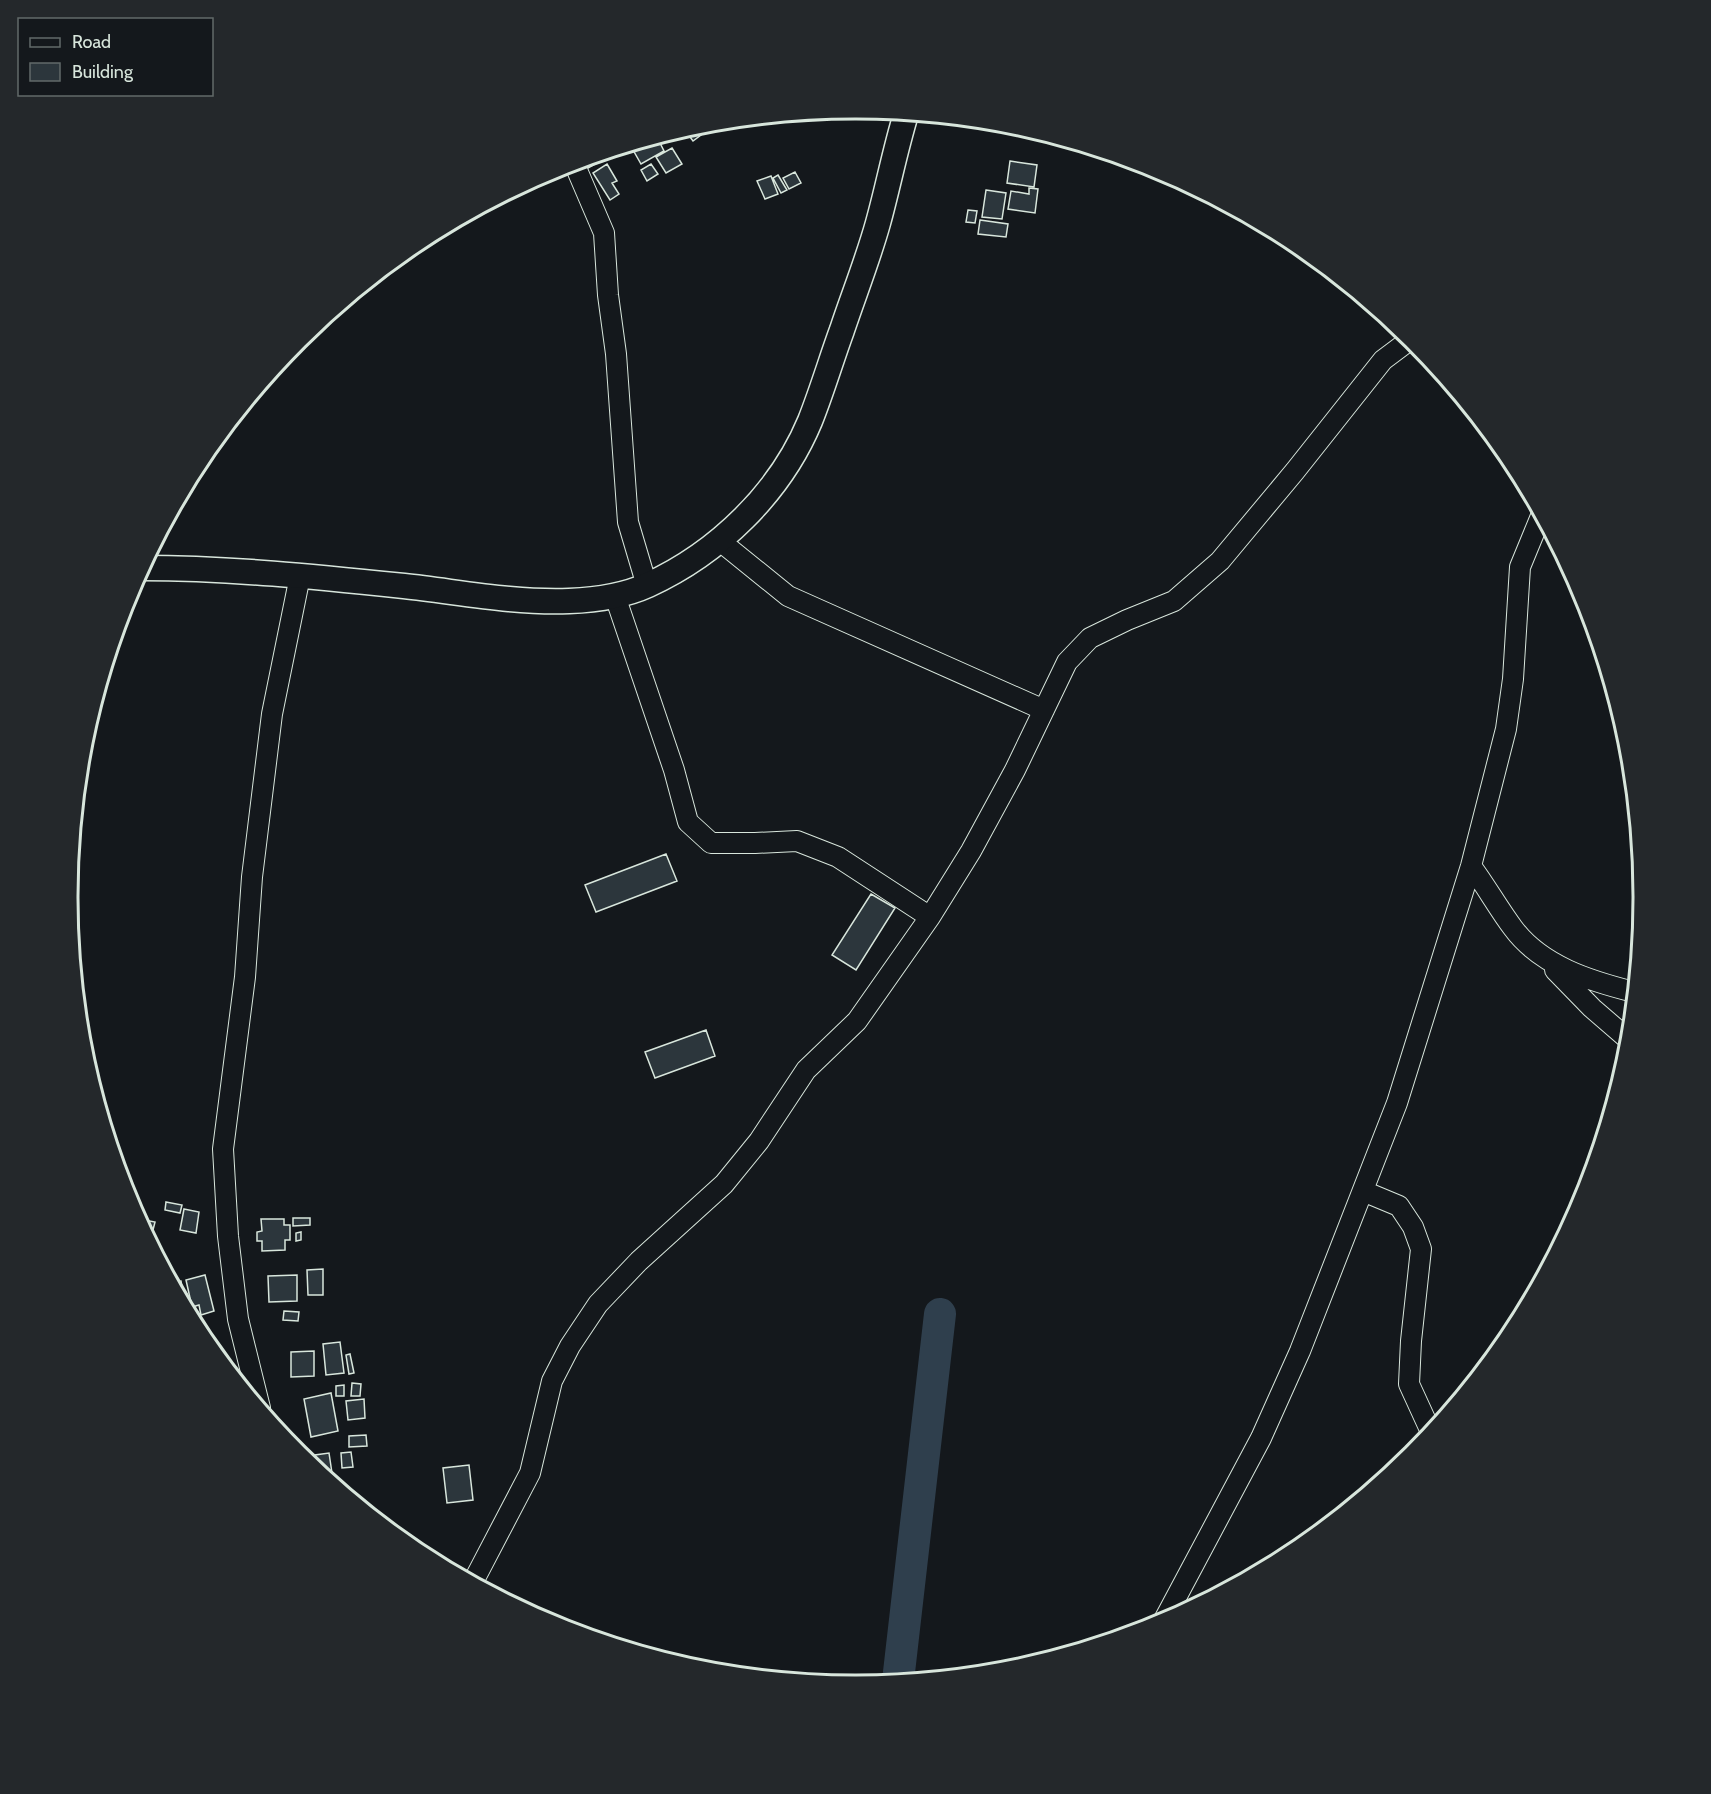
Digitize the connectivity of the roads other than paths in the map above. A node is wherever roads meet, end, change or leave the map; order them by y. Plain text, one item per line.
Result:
1 (904, 121) edge
2 (578, 172) edge
3 (1403, 345) edge
4 (1538, 524) edge
5 (720, 542) junction
6 (151, 568) edge
7 (300, 576) junction
8 (647, 585) junction
9 (615, 596) junction
10 (1044, 710) junction
11 (1471, 866) junction
12 (930, 917) junction
13 (1543, 957) junction
14 (1627, 990) edge
15 (1621, 1033) edge
16 (1363, 1191) junction
17 (256, 1391) edge
18 (1427, 1424) edge
19 (476, 1575) edge
20 (1171, 1607) edge

1 - 5 main road
2 - 8 street
3 - 10 street
4 - 11 street
5 - 8 main road
5 - 10 street
6 - 7 main road
7 - 9 main road
7 - 17 street
8 - 9 main road
9 - 12 street
10 - 12 street
11 - 13 street
11 - 16 street
12 - 19 street
13 - 14 street
13 - 15 street
16 - 18 street
16 - 20 street

